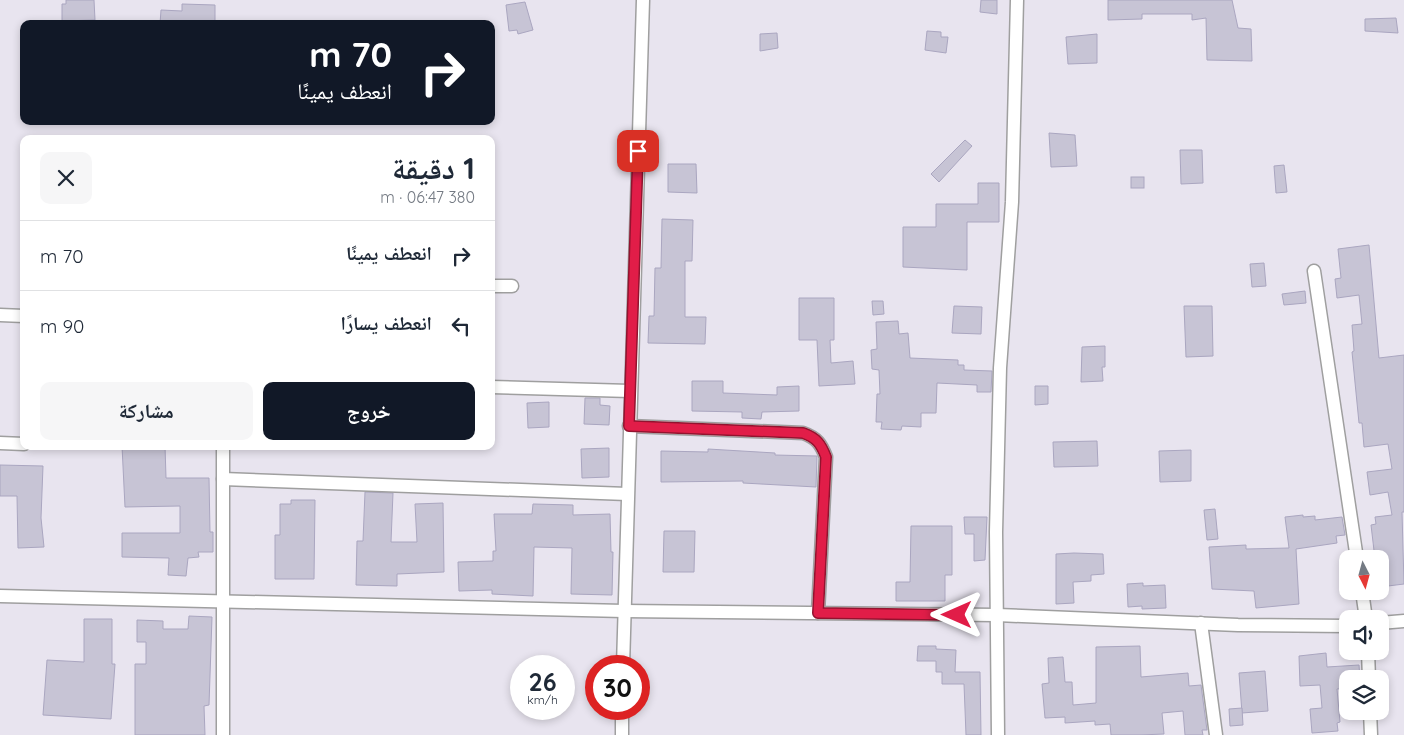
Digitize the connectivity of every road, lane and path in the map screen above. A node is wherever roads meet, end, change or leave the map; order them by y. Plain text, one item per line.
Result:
1 (643, 0) edge
2 (1017, 0) edge
3 (1314, 271) dead end
4 (495, 286) edge
5 (512, 286) dead end
6 (0, 315) edge
7 (20, 316) edge
8 (495, 387) edge
9 (630, 392) junction
10 (629, 426) junction
11 (0, 443) edge
12 (20, 444) edge
13 (223, 450) edge
14 (223, 480) junction
15 (627, 494) junction
16 (1356, 550) edge
17 (0, 596) edge
18 (225, 602) junction
19 (624, 611) junction
20 (818, 613) junction
21 (997, 615) junction
22 (1404, 621) edge
23 (1389, 622) edge
24 (1201, 623) junction
25 (1339, 626) edge
26 (623, 655) edge
27 (622, 720) edge
28 (1370, 720) edge
29 (223, 735) edge
30 (622, 735) edge
31 (998, 735) edge
32 (1216, 735) edge
33 (1371, 735) edge

1 - 9 street
2 - 21 street
3 - 16 street
4 - 5 street
6 - 7 street
8 - 9 street
9 - 10 street
10 - 15 street
10 - 20 street
11 - 12 street
13 - 14 street
14 - 15 street
14 - 18 street
15 - 19 street
17 - 18 street
18 - 19 street
18 - 29 street
19 - 20 street
19 - 26 street
20 - 21 street
21 - 24 street
21 - 31 street
22 - 23 street
24 - 25 street
24 - 32 street
27 - 30 street
28 - 33 street

